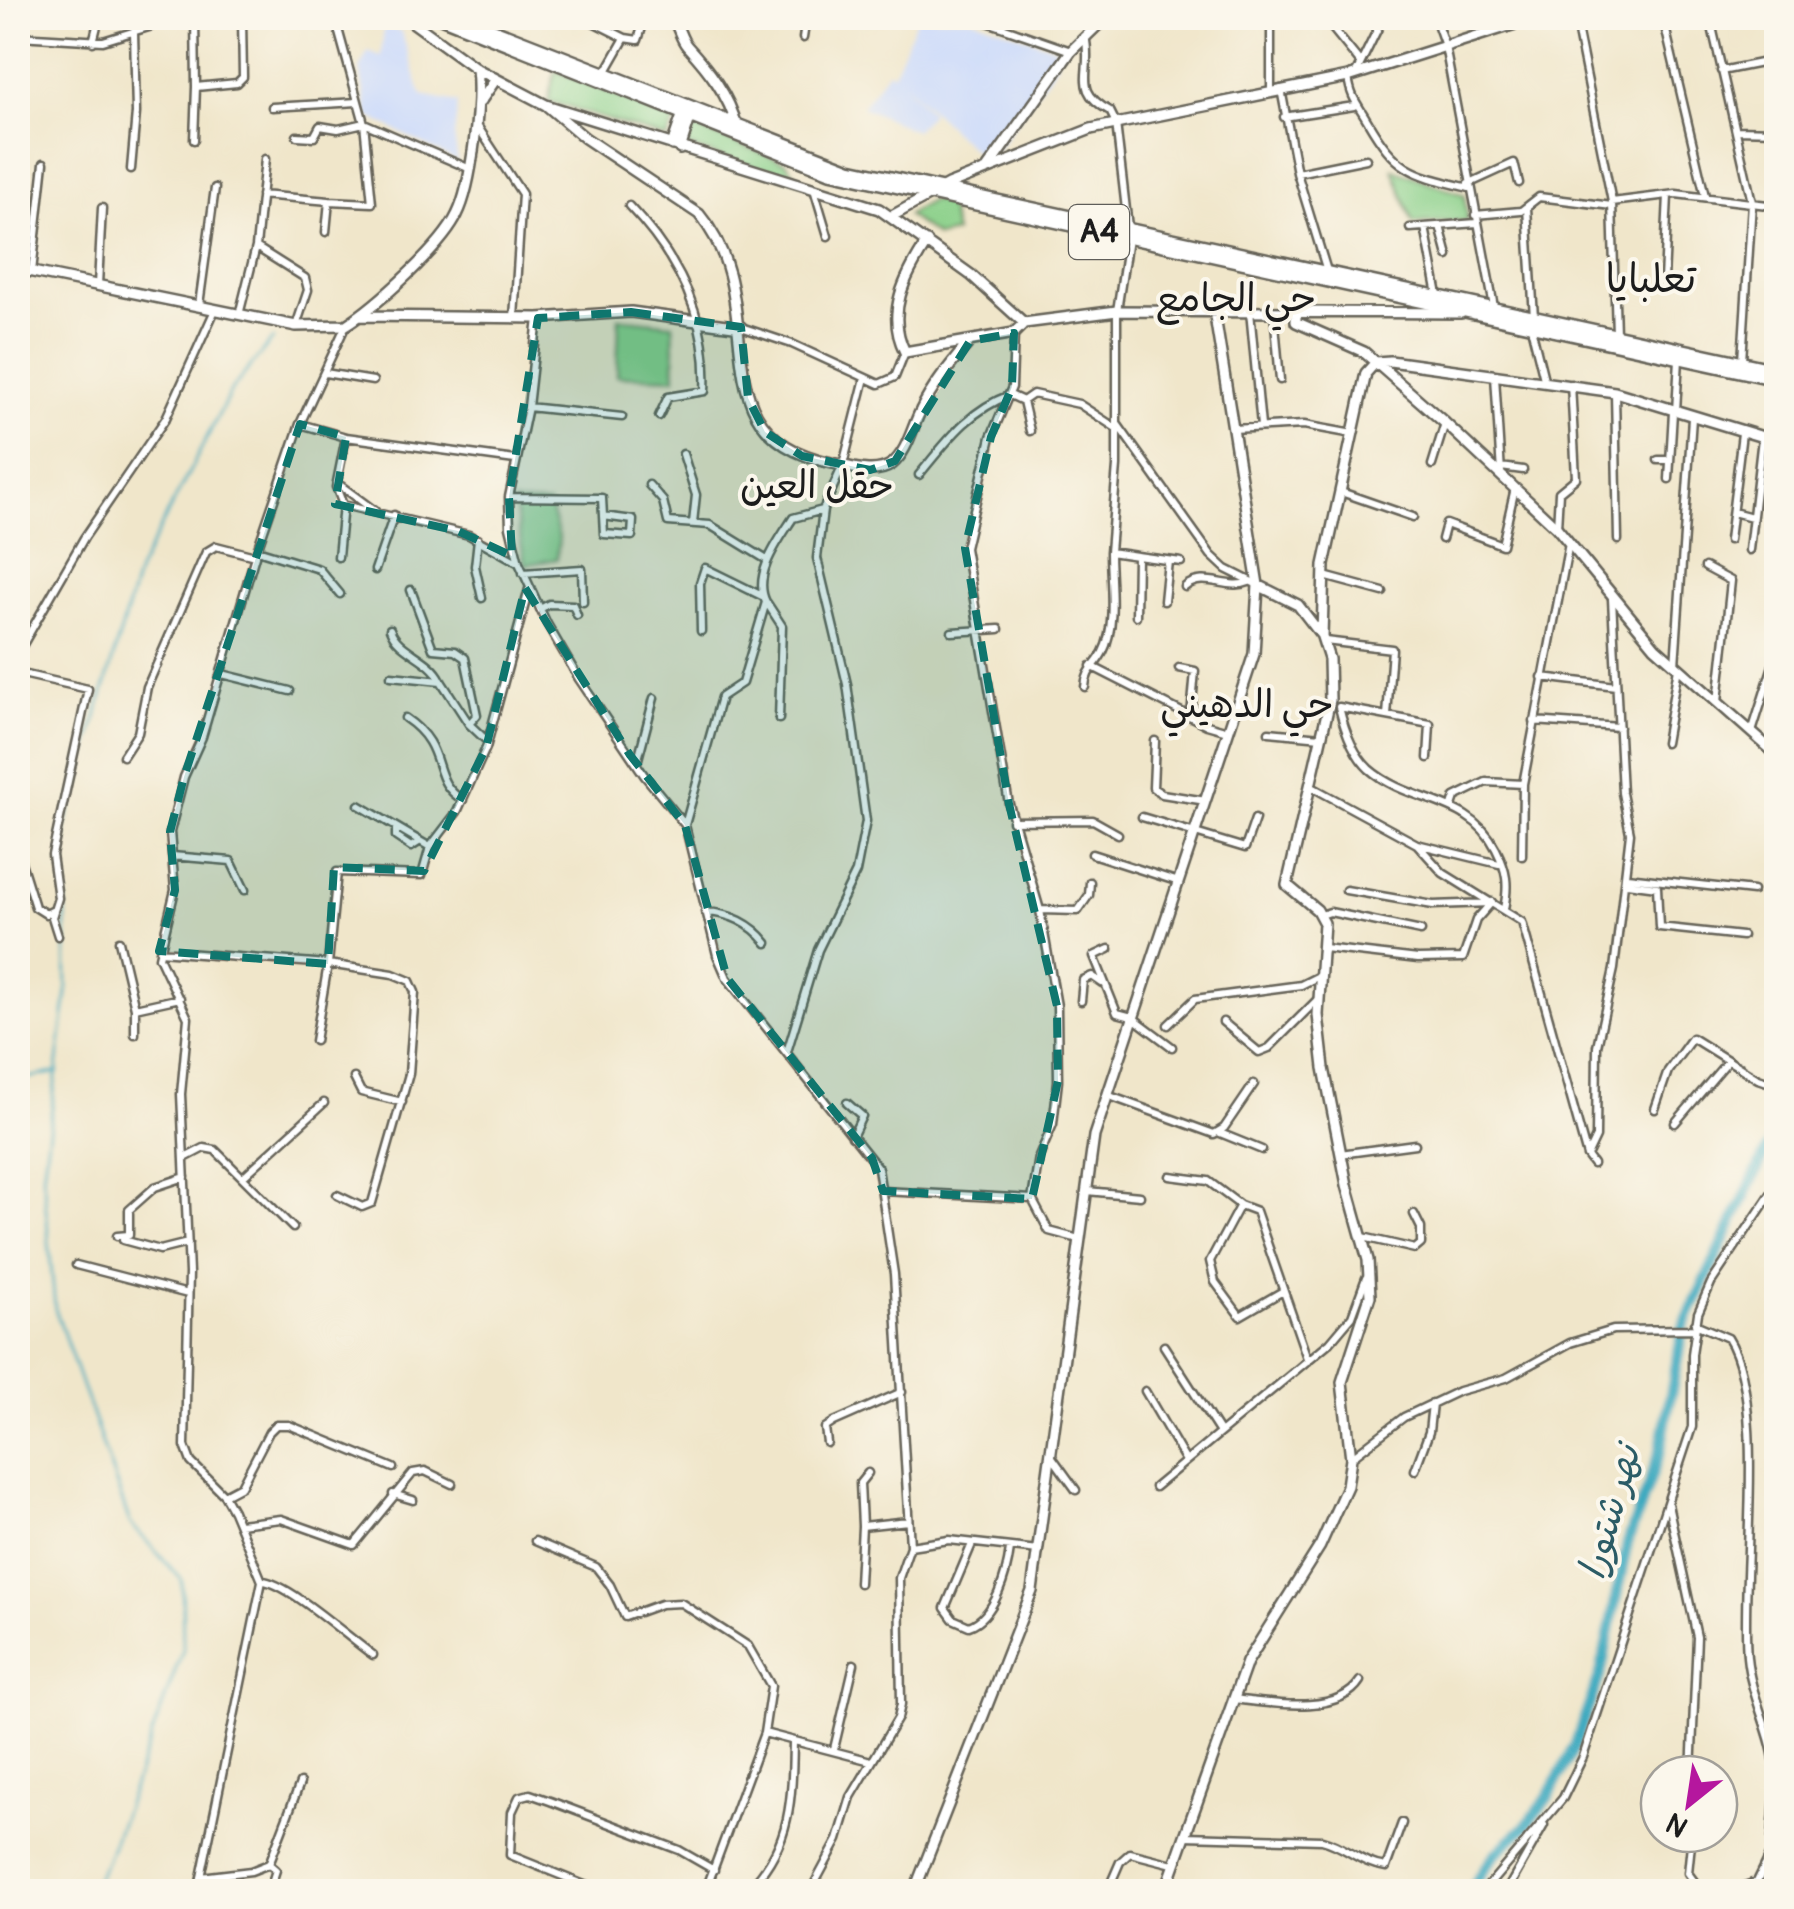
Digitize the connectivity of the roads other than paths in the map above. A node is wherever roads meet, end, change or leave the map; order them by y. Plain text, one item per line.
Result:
1 (99, 18) edge
2 (178, 18) edge
3 (195, 18) edge
4 (242, 18) edge
5 (335, 18) edge
6 (407, 18) edge
7 (443, 18) edge
8 (463, 18) edge
9 (585, 18) edge
10 (645, 18) edge
11 (672, 18) edge
12 (806, 18) edge
13 (976, 18) edge
14 (1086, 18) edge
15 (1105, 18) edge
16 (1271, 18) edge
17 (1324, 18) edge
18 (1382, 18) edge
19 (1434, 18) edge
20 (1534, 18) edge
21 (1575, 18) edge
22 (1663, 18) edge
23 (1711, 20) edge
24 (1776, 20) edge
25 (134, 32) junction
26 (1088, 32) junction
27 (18, 36) edge
28 (625, 38) junction
29 (803, 38) dead end
30 (93, 42) junction
31 (1446, 46) junction
32 (1071, 52) junction
33 (1776, 60) edge
34 (1359, 61) junction
35 (477, 68) junction
36 (1721, 70) junction
37 (606, 73) junction
38 (1351, 77) junction
39 (496, 79) junction
40 (196, 87) junction
41 (1276, 89) junction
42 (358, 102) junction
43 (480, 102) junction
44 (272, 106) dead end
45 (546, 106) junction
46 (1354, 106) junction
47 (688, 111) junction
48 (1284, 117) junction
49 (364, 123) junction
50 (476, 123) junction
51 (1116, 123) junction
52 (737, 127) junction
53 (618, 129) junction
54 (1736, 130) junction
55 (1776, 131) edge
56 (297, 136) dead end
57 (194, 140) dead end
58 (676, 147) junction
59 (606, 151) junction
60 (264, 159) dead end
61 (1366, 159) dead end
62 (44, 163) dead end
63 (468, 168) junction
64 (132, 169) dead end
65 (986, 170) junction
66 (1298, 174) junction
67 (1519, 183) dead end
68 (1469, 186) junction
69 (216, 188) dead end
70 (814, 188) junction
71 (933, 193) junction
72 (261, 195) junction
73 (1668, 195) junction
74 (1704, 196) junction
75 (329, 201) junction
76 (1752, 202) junction
77 (1612, 204) junction
78 (630, 206) dead end
79 (1776, 206) edge
80 (102, 208) dead end
81 (1527, 208) junction
82 (892, 216) junction
83 (1476, 219) junction
84 (1440, 226) junction
85 (1424, 227) junction
86 (1410, 228) dead end
87 (326, 232) dead end
88 (1128, 234) junction
89 (828, 236) dead end
90 (927, 242) junction
91 (256, 247) junction
92 (1448, 256) dead end
93 (18, 270) edge
94 (32, 272) junction
95 (1327, 272) junction
96 (1664, 280) dead end
97 (98, 286) junction
98 (1438, 296) junction
99 (377, 300) junction
100 (1410, 301) junction
101 (199, 306) junction
102 (1494, 308) junction
103 (216, 309) junction
104 (1116, 310) junction
105 (1214, 310) junction
106 (1250, 310) junction
107 (1296, 311) junction
108 (1274, 312) junction
109 (240, 315) junction
110 (360, 316) junction
111 (389, 316) junction
112 (514, 318) junction
113 (538, 318) junction
114 (699, 321) junction
115 (1532, 321) junction
116 (1024, 322) junction
117 (346, 325) junction
118 (296, 326) junction
119 (741, 327) junction
120 (1014, 334) junction
121 (1616, 336) junction
122 (970, 341) junction
123 (905, 352) junction
124 (1680, 358) junction
125 (1376, 362) junction
126 (1742, 362) junction
127 (1776, 370) edge
128 (325, 374) junction
129 (1496, 375) junction
130 (865, 378) junction
131 (1544, 379) junction
132 (1776, 379) edge
133 (1280, 380) dead end
134 (373, 381) dead end
135 (1571, 383) junction
136 (1615, 392) junction
137 (1010, 395) junction
138 (1023, 400) junction
139 (528, 406) junction
140 (1674, 412) junction
141 (659, 416) dead end
142 (622, 417) dead end
143 (1692, 418) junction
144 (1445, 423) junction
145 (300, 424) junction
146 (1262, 426) junction
147 (1117, 427) junction
148 (1232, 429) junction
149 (1030, 431) dead end
150 (1742, 433) junction
151 (1353, 434) junction
152 (346, 437) junction
153 (1762, 438) junction
154 (1776, 441) edge
155 (683, 454) dead end
156 (515, 460) junction
157 (1658, 460) dead end
158 (1670, 460) junction
159 (843, 466) junction
160 (1432, 466) dead end
161 (1501, 470) junction
162 (1523, 470) dead end
163 (919, 475) dead end
164 (1670, 479) dead end
165 (337, 483) junction
166 (649, 484) dead end
167 (1515, 488) junction
168 (1341, 492) junction
169 (510, 497) junction
170 (342, 504) junction
171 (823, 510) junction
172 (376, 512) junction
173 (1733, 512) junction
174 (394, 515) junction
175 (603, 516) junction
176 (1413, 517) dead end
177 (1752, 517) junction
178 (693, 523) junction
179 (1556, 528) junction
180 (478, 539) junction
181 (1442, 540) dead end
182 (1618, 540) dead end
183 (1730, 540) dead end
184 (1569, 544) junction
185 (1749, 550) dead end
186 (1110, 552) junction
187 (256, 553) junction
188 (1137, 556) junction
189 (338, 557) dead end
190 (767, 560) junction
191 (1168, 560) junction
192 (1181, 562) dead end
193 (519, 563) junction
194 (1704, 567) dead end
195 (375, 570) dead end
196 (523, 573) junction
197 (1324, 576) junction
198 (1254, 583) junction
199 (1184, 586) dead end
200 (529, 588) junction
201 (411, 590) dead end
202 (1383, 592) dead end
203 (340, 594) dead end
204 (482, 598) dead end
205 (764, 599) junction
206 (1612, 599) junction
207 (1164, 601) dead end
208 (582, 602) dead end
209 (540, 609) junction
210 (1324, 611) junction
211 (578, 615) dead end
212 (1136, 616) dead end
213 (1310, 619) junction
214 (390, 629) dead end
215 (999, 629) dead end
216 (982, 630) junction
217 (701, 631) dead end
218 (18, 632) edge
219 (952, 632) dead end
220 (26, 636) junction
221 (1323, 639) junction
222 (18, 653) edge
223 (1776, 656) edge
224 (1090, 666) junction
225 (1677, 667) junction
226 (1179, 668) dead end
227 (18, 674) edge
228 (222, 674) junction
229 (391, 676) dead end
230 (1542, 676) junction
231 (441, 682) junction
232 (1616, 686) junction
233 (1085, 688) dead end
234 (290, 692) dead end
235 (654, 698) dead end
236 (1330, 700) junction
237 (1718, 703) junction
238 (1340, 707) junction
239 (1191, 715) junction
240 (1388, 716) junction
241 (404, 718) dead end
242 (780, 719) dead end
243 (1534, 721) junction
244 (469, 724) junction
245 (1619, 726) junction
246 (1228, 730) junction
247 (1269, 732) dead end
248 (1752, 734) junction
249 (1322, 737) junction
250 (1155, 741) dead end
251 (488, 742) junction
252 (1665, 743) dead end
253 (1776, 754) edge
254 (123, 756) dead end
255 (1428, 758) dead end
256 (636, 764) junction
257 (1523, 784) junction
258 (1312, 787) junction
259 (462, 800) junction
260 (1207, 801) junction
261 (360, 805) dead end
262 (1452, 806) junction
263 (1142, 817) dead end
264 (1254, 818) dead end
265 (1012, 821) junction
266 (685, 825) junction
267 (1197, 832) junction
268 (1118, 834) dead end
269 (1417, 844) junction
270 (430, 847) junction
271 (1092, 854) dead end
272 (172, 856) junction
273 (1522, 856) dead end
274 (20, 859) edge
275 (1498, 864) dead end
276 (1627, 880) junction
277 (1090, 882) dead end
278 (1179, 882) junction
279 (244, 890) dead end
280 (1346, 890) dead end
281 (1753, 891) dead end
282 (1492, 902) junction
283 (1504, 908) junction
284 (1040, 910) junction
285 (52, 911) junction
286 (705, 912) junction
287 (1320, 915) junction
288 (1421, 931) dead end
289 (58, 936) dead end
290 (1742, 936) dead end
291 (119, 941) dead end
292 (768, 943) dead end
293 (1324, 948) junction
294 (1108, 949) dead end
295 (159, 951) junction
296 (328, 964) junction
297 (1322, 974) junction
298 (1105, 989) junction
299 (180, 998) junction
300 (1319, 998) junction
301 (1081, 1001) dead end
302 (135, 1008) junction
303 (1132, 1017) junction
304 (1223, 1022) dead end
305 (1168, 1025) dead end
306 (135, 1034) dead end
307 (316, 1041) dead end
308 (1172, 1047) dead end
309 (787, 1052) junction
310 (1727, 1062) junction
311 (1776, 1076) edge
312 (354, 1078) dead end
313 (1254, 1084) dead end
314 (1106, 1094) junction
315 (402, 1102) junction
316 (848, 1103) dead end
317 (324, 1104) dead end
318 (1655, 1109) dead end
319 (1675, 1123) dead end
320 (1219, 1132) junction
321 (852, 1137) junction
322 (1415, 1144) dead end
323 (1262, 1150) dead end
324 (1340, 1154) junction
325 (1587, 1156) junction
326 (184, 1158) junction
327 (1594, 1164) dead end
328 (1170, 1176) dead end
329 (242, 1177) junction
330 (186, 1178) junction
331 (1776, 1186) edge
332 (883, 1191) junction
333 (1086, 1191) junction
334 (336, 1195) dead end
335 (1140, 1196) dead end
336 (1032, 1198) junction
337 (1240, 1205) junction
338 (1414, 1214) dead end
339 (293, 1228) dead end
340 (1363, 1237) junction
341 (1079, 1239) junction
342 (188, 1243) junction
343 (76, 1265) dead end
344 (1368, 1272) junction
345 (1284, 1291) junction
346 (188, 1294) junction
347 (1688, 1327) junction
348 (1164, 1346) dead end
349 (1308, 1361) junction
350 (1145, 1391) dead end
351 (902, 1392) junction
352 (1432, 1402) junction
353 (1220, 1434) junction
354 (827, 1443) dead end
355 (1050, 1452) junction
356 (1351, 1458) junction
357 (1186, 1461) junction
358 (392, 1468) dead end
359 (1416, 1470) dead end
360 (868, 1473) dead end
361 (452, 1484) dead end
362 (1156, 1487) dead end
363 (1076, 1490) dead end
364 (393, 1494) junction
365 (224, 1495) junction
366 (413, 1500) dead end
367 (1667, 1500) junction
368 (908, 1521) junction
369 (239, 1524) junction
370 (862, 1526) junction
371 (535, 1542) dead end
372 (972, 1544) junction
373 (910, 1546) junction
374 (1010, 1550) junction
375 (1039, 1550) junction
376 (262, 1581) junction
377 (860, 1582) dead end
378 (373, 1655) dead end
379 (854, 1664) dead end
380 (1360, 1681) dead end
381 (1232, 1698) junction
382 (764, 1733) junction
383 (793, 1741) junction
384 (1774, 1747) edge
385 (834, 1749) junction
386 (1692, 1754) edge
387 (871, 1761) junction
388 (1776, 1777) edge
389 (300, 1784) dead end
390 (1549, 1815) junction
391 (1402, 1824) dead end
392 (1184, 1836) junction
393 (1690, 1854) edge
394 (1775, 1856) edge
395 (269, 1864) junction
396 (1173, 1864) junction
397 (714, 1870) junction
398 (200, 1877) junction
399 (753, 1884) dead end
400 (1752, 1887) edge
401 (198, 1892) edge
402 (269, 1892) edge
403 (602, 1892) edge
404 (706, 1892) edge
405 (810, 1892) edge
406 (914, 1892) edge
407 (1107, 1892) edge
408 (1165, 1892) edge
409 (1483, 1892) edge
410 (1506, 1892) edge
411 (1702, 1892) edge
412 (1730, 1892) edge

1 - 30 street
2 - 25 street
3 - 40 street
4 - 40 street
5 - 42 street
6 - 35 street
7 - 47 highway, A4
8 - 37 highway, A4
9 - 28 street
10 - 28 street
11 - 52 street
12 - 29 street
13 - 32 street
14 - 26 street
15 - 26 street
16 - 41 street
17 - 34 street
18 - 34 street
19 - 31 street
20 - 31 street
21 - 77 street
22 - 74 street
23 - 24 street
23 - 36 street
25 - 30 street
25 - 64 street
26 - 32 street
26 - 51 street
27 - 30 street
28 - 37 street
31 - 38 street
31 - 68 street
32 - 65 street
33 - 36 street
34 - 38 street
35 - 39 street
35 - 43 street
36 - 54 street
37 - 47 highway, A4
38 - 41 street
38 - 46 street
39 - 43 street
39 - 45 street
40 - 57 street
41 - 48 street
41 - 51 street
42 - 44 street
42 - 49 street
43 - 50 street
45 - 53 street
45 - 59 street
46 - 48 street
46 - 68 street
47 - 52 highway, A4
47 - 58 street
47 - 71 highway, A4
48 - 66 street
49 - 56 street
49 - 63 street
49 - 75 street
50 - 63 street
50 - 112 street
51 - 65 street
51 - 88 street
52 - 71 highway, A4
53 - 58 street
53 - 59 street
54 - 55 street
54 - 76 street
58 - 70 street
59 - 119 street
60 - 72 street
61 - 66 street
62 - 94 street
63 - 99 street
65 - 71 street
66 - 95 street
67 - 68 street
68 - 83 street
69 - 101 street
70 - 82 street
70 - 89 street
71 - 82 street
71 - 88 highway, A4
72 - 75 street
72 - 91 street
73 - 74 street
73 - 77 street
73 - 96 street
74 - 76 street
75 - 87 street
76 - 79 street
76 - 126 street
77 - 81 street
77 - 121 street
78 - 114 street
80 - 97 street
81 - 83 street
81 - 115 street
82 - 90 street
83 - 84 street
83 - 102 street
84 - 85 street
84 - 92 street
85 - 86 street
85 - 98 street
88 - 95 highway, A4
88 - 100 highway, A4
88 - 104 street
90 - 116 street
90 - 123 street
91 - 109 street
91 - 118 street
93 - 94 street
94 - 97 street
95 - 100 highway, A4
97 - 101 street
98 - 100 highway, A4
98 - 102 highway, A4
99 - 110 street
99 - 111 street
100 - 107 street
100 - 115 highway, A4
101 - 103 street
102 - 115 highway, A4
103 - 109 street
103 - 220 street
104 - 105 street
104 - 116 street
104 - 147 street
105 - 106 street
105 - 148 street
106 - 108 street
106 - 146 street
107 - 108 street
107 - 125 street
108 - 133 street
109 - 118 street
110 - 111 street
110 - 117 street
111 - 112 street
112 - 113 street
113 - 114 street
113 - 139 street
114 - 119 street
114 - 141 street
115 - 121 highway, A4
115 - 124 highway, A4
115 - 131 street
116 - 120 street
117 - 118 street
117 - 128 street
119 - 130 street
119 - 159 street
120 - 122 street
120 - 137 street
121 - 126 highway, A4
122 - 123 street
122 - 159 street
123 - 130 street
124 - 132 highway, A4
124 - 140 street
125 - 129 street
125 - 144 street
125 - 151 street
126 - 127 highway, A4
128 - 134 street
128 - 145 street
129 - 131 street
129 - 161 street
130 - 159 street
131 - 135 street
135 - 136 street
135 - 179 street
136 - 140 street
136 - 182 street
137 - 138 street
137 - 163 street
137 - 216 street
138 - 147 street
138 - 149 street
139 - 142 street
139 - 156 street
140 - 143 street
140 - 158 street
143 - 150 street
143 - 225 street
144 - 160 street
144 - 161 street
145 - 152 street
145 - 187 street
146 - 148 street
146 - 151 street
147 - 186 street
147 - 198 street
148 - 198 street
150 - 153 street
150 - 173 street
151 - 168 street
152 - 156 street
152 - 165 street
153 - 154 street
153 - 177 street
155 - 178 street
156 - 169 street
157 - 158 street
158 - 164 street
159 - 171 street
161 - 162 street
161 - 167 street
165 - 170 street
165 - 172 street
166 - 178 street
167 - 179 street
167 - 181 street
168 - 176 street
168 - 197 street
169 - 175 street
169 - 193 street
170 - 172 street
170 - 189 street
171 - 190 street
171 - 309 street
172 - 174 street
173 - 177 street
173 - 183 street
174 - 180 street
174 - 195 street
175 - 175 street
177 - 185 street
178 - 190 street
179 - 184 street
180 - 193 street
180 - 204 street
184 - 206 street
184 - 230 street
186 - 188 street
186 - 224 street
187 - 203 street
187 - 228 street
187 - 254 street
188 - 191 street
188 - 212 street
190 - 205 street
191 - 192 street
191 - 207 street
193 - 196 street
194 - 237 street
196 - 200 street
196 - 208 street
197 - 202 street
197 - 210 street
198 - 199 street
198 - 213 street
198 - 246 street
200 - 209 street
200 - 251 street
201 - 244 street
205 - 217 street
205 - 242 street
205 - 266 street
206 - 225 street
206 - 232 street
209 - 211 street
209 - 256 street
210 - 213 street
210 - 221 street
213 - 221 street
214 - 231 street
215 - 216 street
216 - 219 street
216 - 265 street
218 - 220 street
220 - 222 street
221 - 236 street
221 - 240 street
223 - 248 street
224 - 233 street
224 - 239 street
225 - 237 street
225 - 252 street
226 - 239 street
227 - 285 street
228 - 234 street
228 - 272 street
229 - 231 street
230 - 232 street
230 - 243 street
231 - 244 street
232 - 245 street
235 - 256 street
236 - 238 street
236 - 249 street
237 - 248 street
238 - 240 street
238 - 262 street
239 - 246 street
240 - 255 street
241 - 259 street
243 - 245 street
243 - 257 street
244 - 251 street
245 - 276 street
246 - 260 street
247 - 249 street
248 - 253 street
249 - 258 street
250 - 260 street
251 - 259 street
256 - 266 street
257 - 262 street
257 - 273 street
258 - 269 street
258 - 287 street
259 - 270 street
260 - 267 street
261 - 270 street
262 - 283 street
263 - 267 street
264 - 267 street
265 - 268 street
265 - 284 street
266 - 286 street
267 - 278 street
269 - 275 street
269 - 282 street
270 - 296 street
271 - 278 street
272 - 279 street
272 - 295 street
274 - 285 street
276 - 281 street
276 - 290 street
276 - 325 street
277 - 284 street
278 - 303 street
280 - 282 street
282 - 283 street
282 - 293 street
283 - 325 street
284 - 336 street
285 - 289 street
286 - 292 street
286 - 309 street
287 - 288 street
287 - 293 street
291 - 302 street
293 - 297 street
294 - 298 street
295 - 296 street
295 - 299 street
296 - 307 street
296 - 315 street
297 - 300 street
297 - 305 street
298 - 301 street
298 - 303 street
299 - 302 street
299 - 326 street
300 - 304 street
300 - 324 street
302 - 306 street
303 - 308 street
303 - 314 street
309 - 321 street
310 - 311 street
310 - 318 street
310 - 319 street
312 - 315 street
313 - 320 street
314 - 320 street
314 - 333 street
315 - 334 street
316 - 321 street
317 - 329 street
320 - 323 street
321 - 332 street
322 - 324 street
324 - 340 street
325 - 327 street
326 - 329 street
326 - 330 street
328 - 337 street
329 - 339 street
330 - 342 street
330 - 342 street
331 - 347 street
332 - 336 street
332 - 351 street
333 - 335 street
333 - 341 street
336 - 341 street
337 - 345 street
337 - 345 street
338 - 340 street
340 - 344 street
341 - 355 street
342 - 346 street
343 - 346 street
344 - 349 street
344 - 356 street
345 - 349 street
346 - 365 street
347 - 352 street
347 - 367 street
347 - 384 street
348 - 353 street
349 - 353 street
350 - 357 street
351 - 354 street
351 - 368 street
352 - 356 street
352 - 359 street
353 - 357 street
355 - 363 street
355 - 375 street
356 - 381 street
357 - 362 street
358 - 365 street
360 - 370 street
361 - 364 street
364 - 366 street
364 - 369 street
365 - 369 street
367 - 386 street
367 - 390 street
368 - 370 street
368 - 373 street
369 - 376 street
370 - 377 street
371 - 382 street
372 - 373 street
372 - 374 street
372 - 374 street
373 - 387 street
374 - 375 street
375 - 406 street
376 - 378 street
376 - 398 street
379 - 385 street
380 - 381 street
381 - 392 street
382 - 383 street
382 - 397 street
383 - 385 street
383 - 399 street
384 - 388 street
385 - 387 street
387 - 405 street
388 - 394 street
389 - 395 street
390 - 409 street
390 - 410 street
391 - 392 street
392 - 396 street
393 - 411 street
394 - 400 street
395 - 398 street
395 - 402 street
396 - 407 street
396 - 408 street
397 - 403 street
397 - 404 street
398 - 401 street
400 - 412 street

